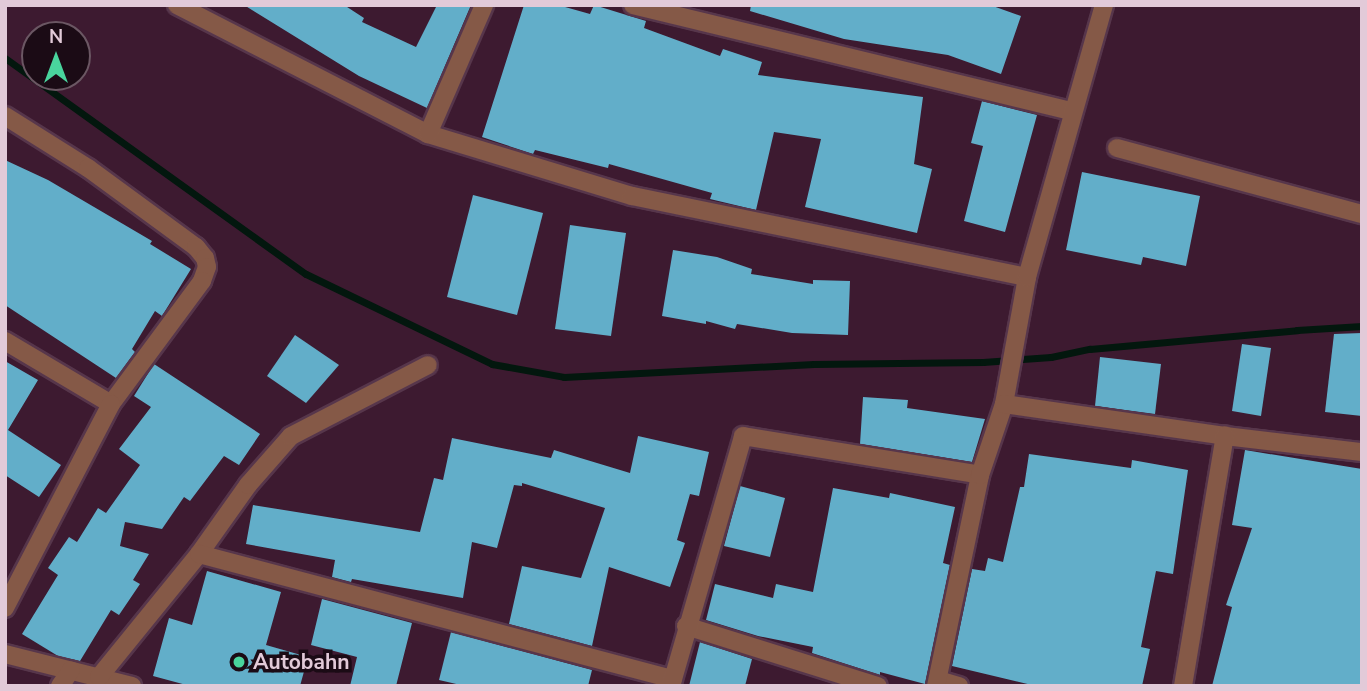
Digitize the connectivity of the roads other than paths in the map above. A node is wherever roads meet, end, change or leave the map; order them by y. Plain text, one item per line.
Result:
1 (177, 5) edge
2 (484, 5) edge
3 (633, 5) edge
4 (1104, 5) edge
5 (1072, 111) junction
6 (5, 116) edge
7 (428, 134) junction
8 (1117, 148) dead end
9 (1362, 215) edge
10 (1027, 277) junction
11 (5, 341) edge
12 (428, 365) dead end
13 (111, 404) junction
14 (1004, 404) junction
15 (1224, 436) junction
16 (1362, 452) edge
17 (980, 475) junction
18 (199, 554) junction
19 (5, 608) edge
20 (686, 626) junction
21 (5, 653) edge
22 (71, 670) junction
23 (99, 677) junction
24 (672, 682) edge
25 (937, 683) edge
26 (60, 686) edge
27 (132, 686) edge
28 (878, 686) edge
29 (959, 686) edge
30 (1183, 686) edge

1 - 7 street
2 - 7 street
3 - 5 street
4 - 5 street
5 - 10 street
6 - 13 street
7 - 10 street
8 - 9 street
10 - 14 street
11 - 13 street
12 - 18 street
13 - 19 street
14 - 15 street
14 - 17 street
15 - 16 street
15 - 30 street
17 - 20 street
17 - 25 street
18 - 23 street
18 - 24 street
20 - 24 street
20 - 28 street
21 - 22 street
22 - 23 street
22 - 26 street
23 - 27 street
25 - 29 street

